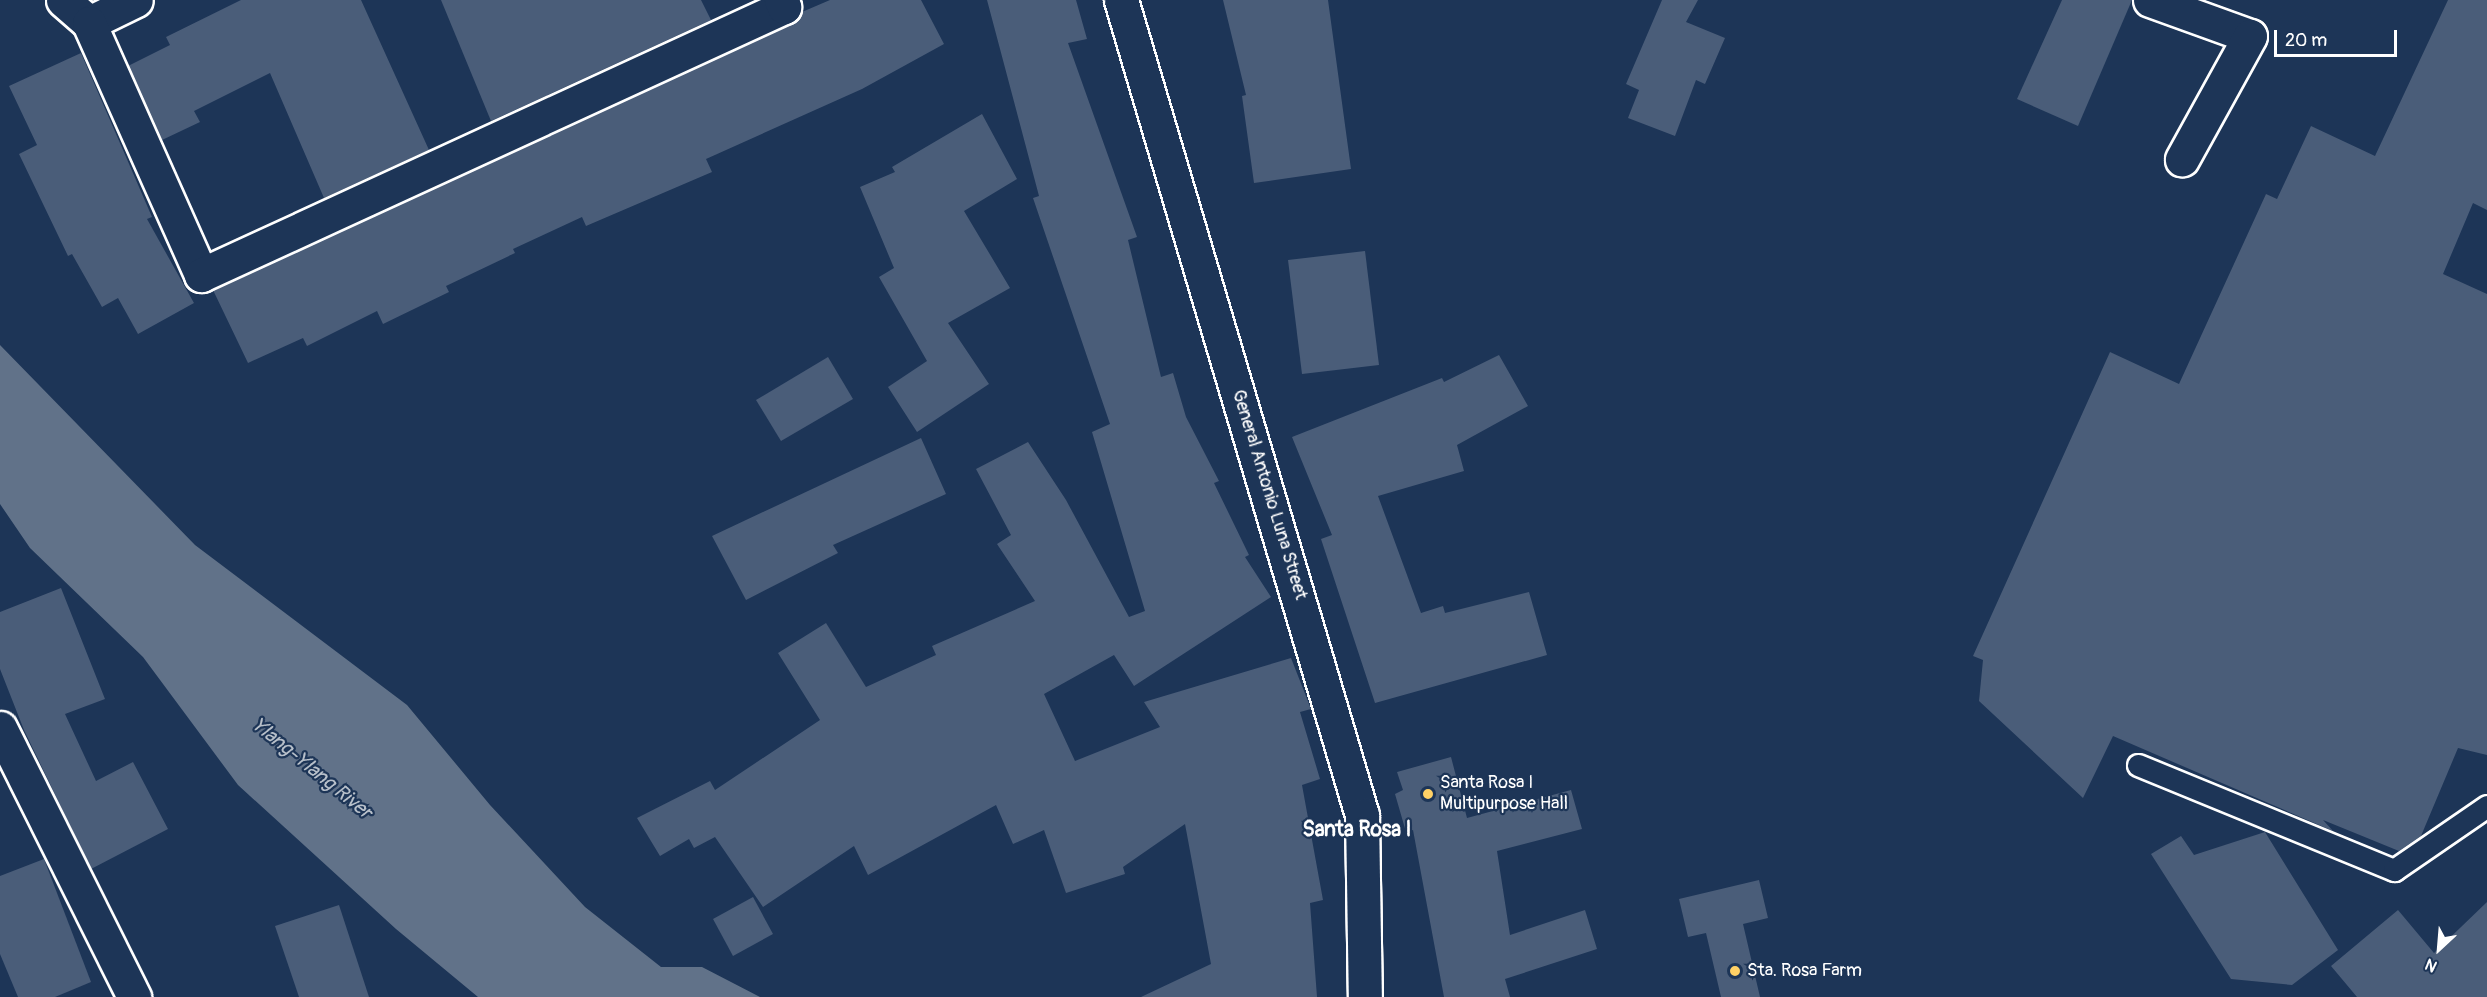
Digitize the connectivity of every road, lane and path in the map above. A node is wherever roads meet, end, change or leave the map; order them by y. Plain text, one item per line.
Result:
1 (63, 0) edge
2 (136, 0) edge
3 (781, 0) edge
4 (1121, 0) edge
5 (2150, 0) edge
6 (89, 23) junction
7 (2181, 159) dead end
8 (0, 728) edge
9 (2138, 765) dead end
10 (2487, 806) edge
11 (134, 997) edge
12 (1365, 997) edge

1 - 6 street
2 - 6 street
3 - 6 street
4 - 12 street, General Antonio Luna Street
5 - 7 street
8 - 11 street
9 - 10 lane

